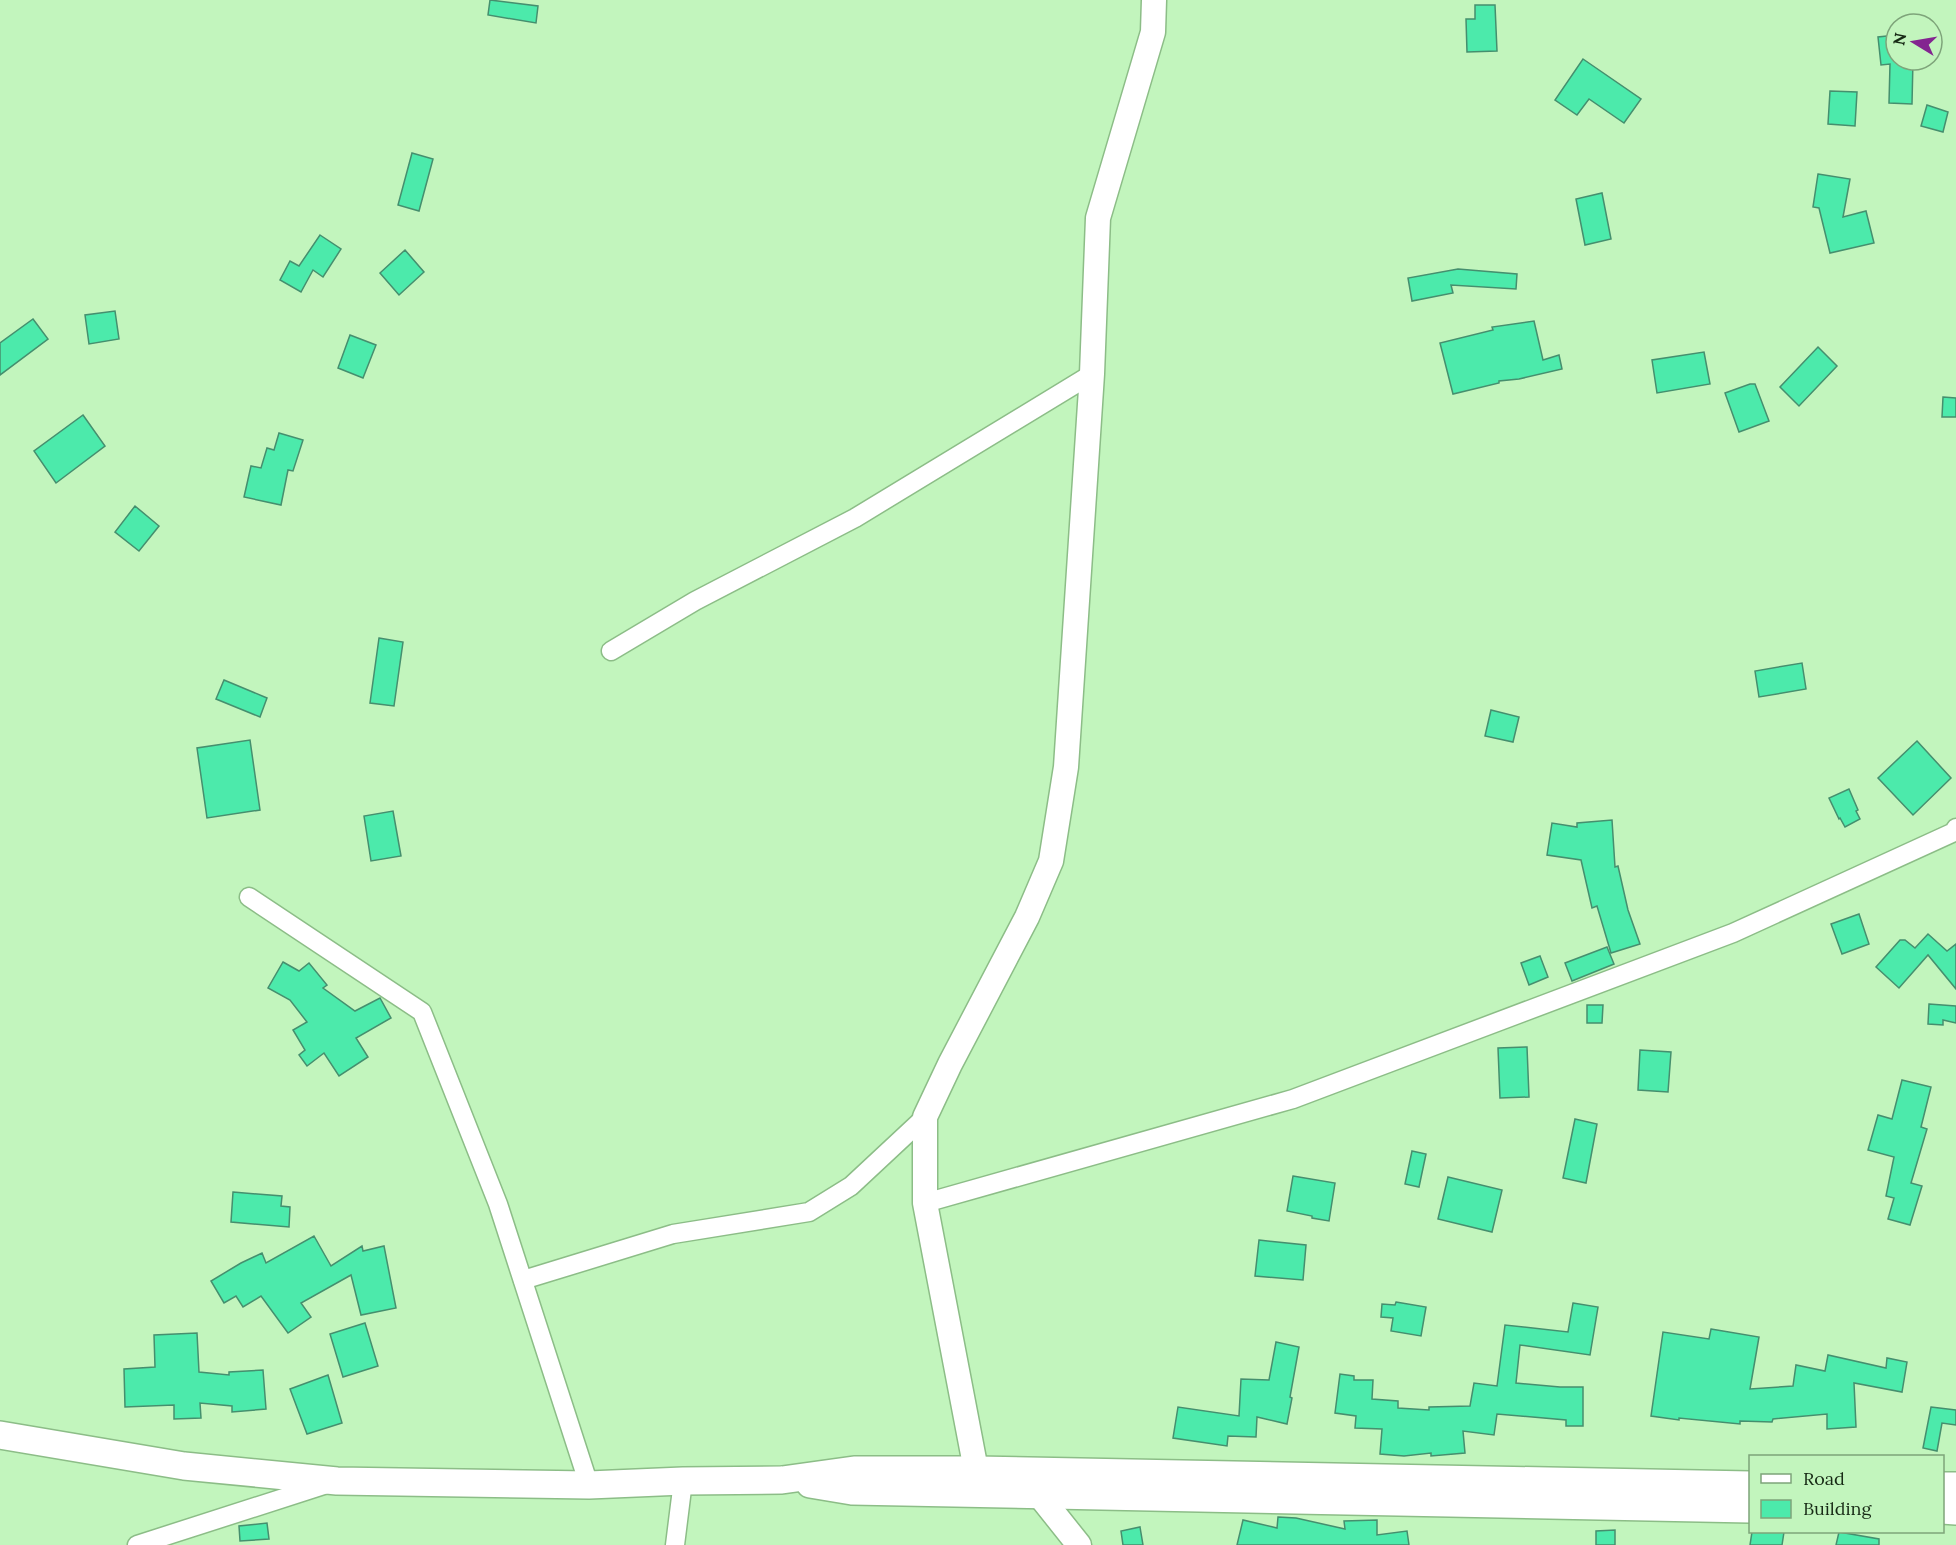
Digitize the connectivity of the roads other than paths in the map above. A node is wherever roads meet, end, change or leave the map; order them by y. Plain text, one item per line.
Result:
1 (1154, 0) edge
2 (1092, 374) junction
3 (611, 651) dead end
4 (1956, 828) edge
5 (249, 897) dead end
6 (925, 1117) junction
7 (926, 1203) junction
8 (523, 1280) junction
9 (0, 1435) edge
10 (976, 1470) junction
11 (782, 1480) junction
12 (338, 1481) junction
13 (683, 1481) junction
14 (589, 1485) junction
15 (1749, 1485) edge
16 (1040, 1496) junction
17 (1749, 1509) edge
18 (137, 1545) edge
19 (675, 1545) edge
20 (1079, 1545) edge

1 - 2 street
2 - 3 street
2 - 6 street
4 - 7 street
5 - 8 street
6 - 7 street
6 - 8 street
7 - 10 street
8 - 14 street
9 - 12 main road
10 - 11 main road
10 - 15 main road
11 - 13 main road
11 - 16 main road
12 - 14 main road
12 - 18 street
13 - 14 main road
13 - 19 street
16 - 17 main road
16 - 20 street

